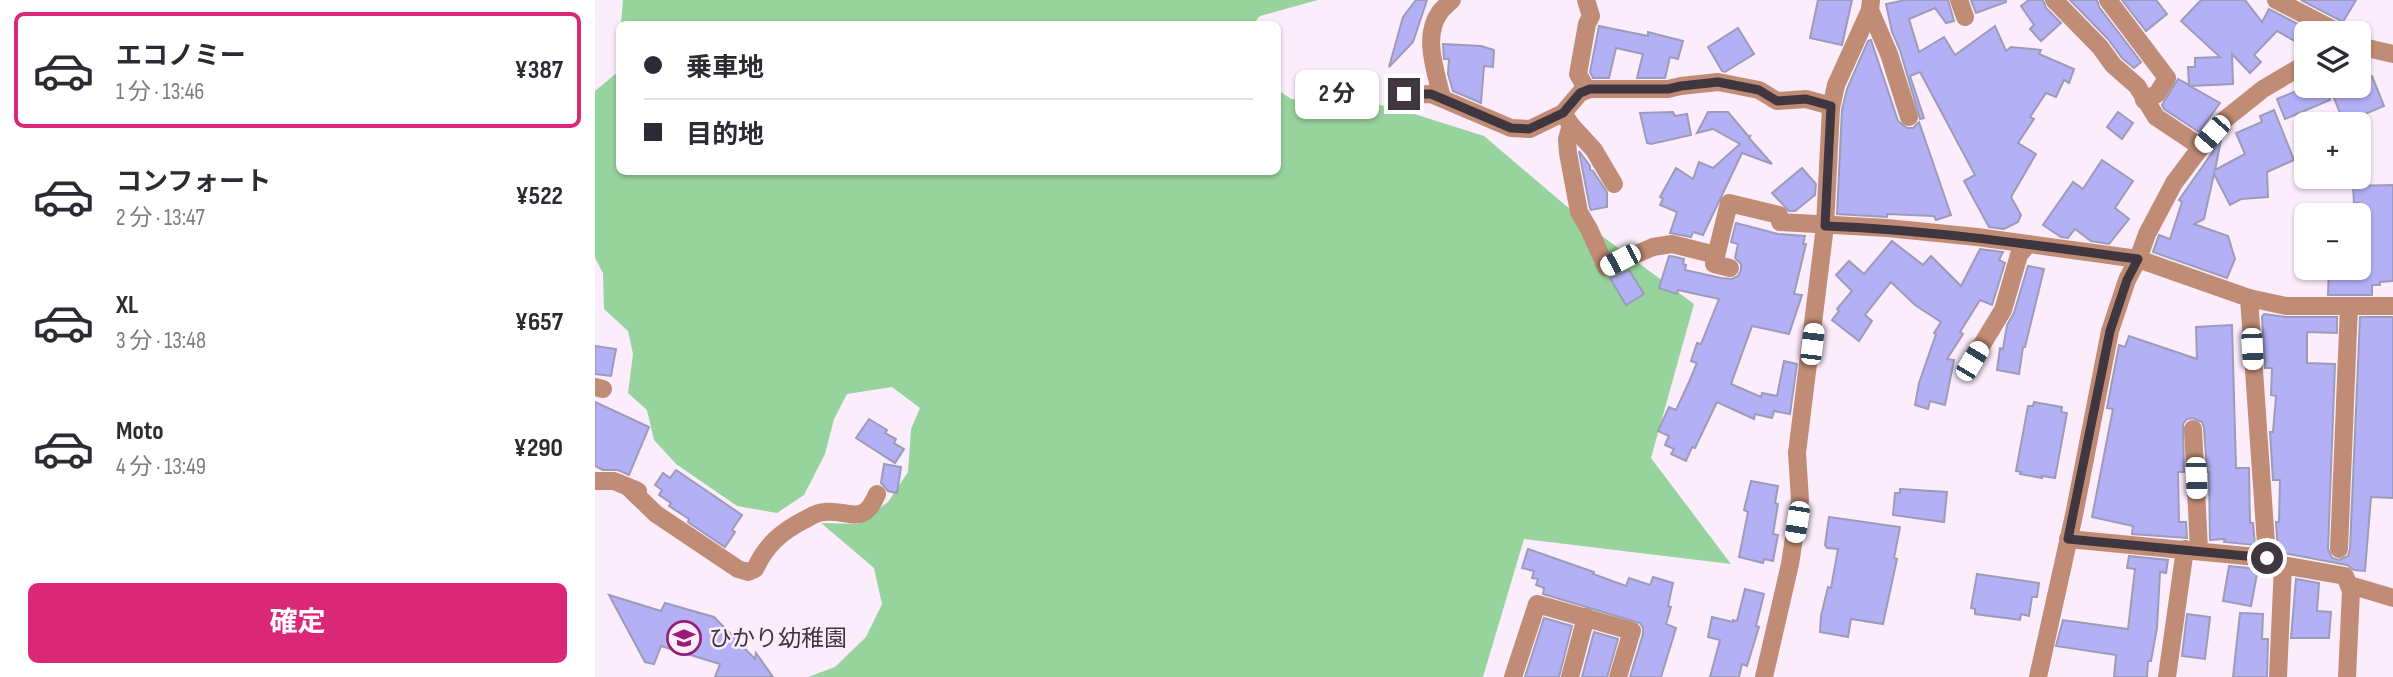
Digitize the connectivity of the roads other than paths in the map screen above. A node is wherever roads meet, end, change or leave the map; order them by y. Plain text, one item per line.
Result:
1 (1452, 0) edge
2 (1585, 0) edge
3 (2054, 0) edge
4 (2108, 0) edge
5 (2276, 0) edge
6 (1870, 5) edge
7 (2317, 21) edge
8 (2371, 49) edge
9 (2393, 54) edge
10 (2294, 71) edge
11 (1587, 90) junction
12 (1404, 94) dead end
13 (1442, 98) junction
14 (2144, 100) junction
15 (1831, 106) junction
16 (1909, 117) dead end
17 (1567, 119) junction
18 (2201, 147) junction
19 (1614, 184) dead end
20 (1825, 226) junction
21 (2028, 244) junction
22 (1716, 255) junction
23 (2138, 259) junction
24 (1730, 268) dead end
25 (2249, 298) junction
26 (2349, 306) junction
27 (2393, 306) edge
28 (1972, 361) dead end
29 (2193, 429) dead end
30 (595, 481) edge
31 (628, 487) junction
32 (645, 494) dead end
33 (877, 494) dead end
34 (2068, 539) junction
35 (2192, 549) junction
36 (2339, 549) dead end
37 (2275, 561) junction
38 (2350, 584) junction
39 (2393, 598) edge
40 (1586, 617) junction
41 (1513, 677) edge
42 (1570, 677) edge
43 (1618, 677) edge
44 (1764, 677) edge
45 (2038, 677) edge
46 (2167, 677) edge
47 (2278, 677) edge
48 (2347, 677) edge

1 - 13 street
2 - 11 street
3 - 14 street
4 - 14 street
5 - 7 street
6 - 15 street
6 - 16 street
8 - 9 street
10 - 18 street
11 - 15 street
11 - 17 street
12 - 13 street
13 - 17 street
14 - 18 street
15 - 20 street
17 - 19 street
17 - 22 street
18 - 23 street
20 - 21 street
20 - 22 street
20 - 44 street
21 - 23 street
21 - 28 street
22 - 24 street
23 - 25 street
23 - 34 street
25 - 26 street
25 - 37 street
26 - 27 street
26 - 36 street
29 - 35 street
30 - 31 street
31 - 32 street
31 - 33 street
34 - 35 street
34 - 45 street
35 - 37 street
35 - 46 street
37 - 38 street
37 - 47 street
38 - 39 street
38 - 48 street
40 - 41 street
40 - 42 street
40 - 43 street

